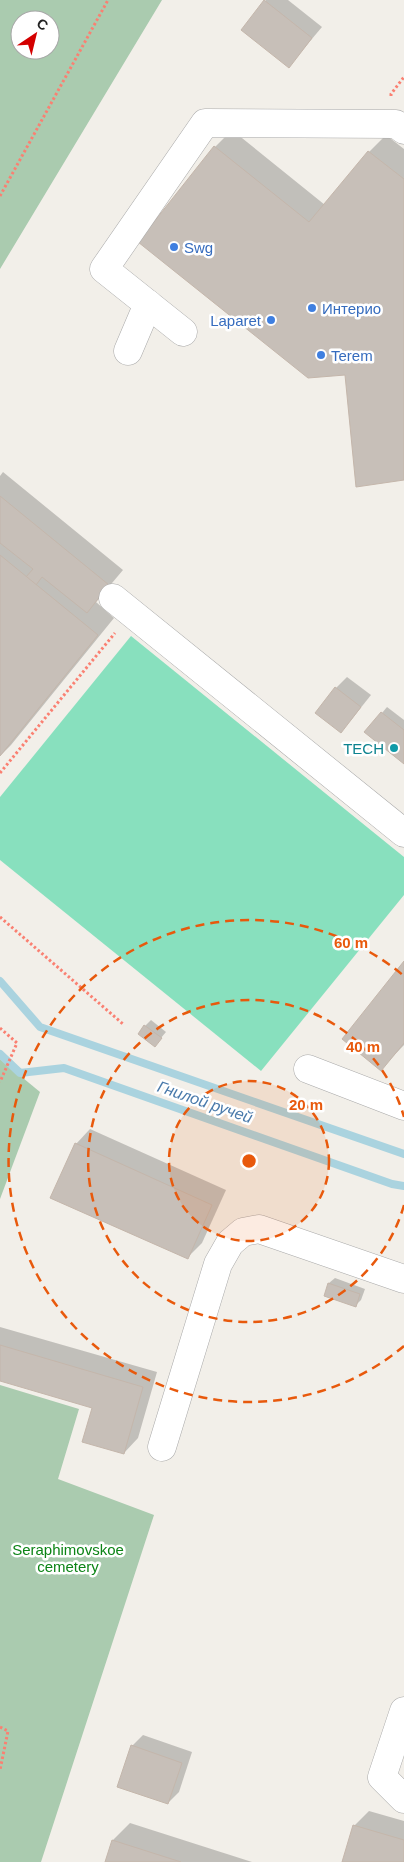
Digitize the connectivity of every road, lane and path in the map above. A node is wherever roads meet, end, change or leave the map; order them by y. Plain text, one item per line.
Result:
1 (108, 0) edge
2 (404, 130) edge
3 (0, 196) edge
4 (148, 304) junction
5 (182, 332) dead end
6 (128, 351) dead end
7 (122, 606) joint
8 (0, 773) edge
9 (404, 833) edge
10 (0, 917) edge
11 (123, 1024) dead end
12 (0, 1028) edge
13 (308, 1069) dead end
14 (0, 1082) edge
15 (404, 1106) edge
16 (404, 1279) edge
17 (162, 1447) dead end
18 (404, 1711) edge
19 (0, 1726) edge
20 (0, 1770) edge
21 (404, 1799) edge

1 - 3 path
2 - 4 lane
4 - 5 lane
4 - 6 lane
7 - 8 path
7 - 9 lane
10 - 11 path
12 - 14 path
13 - 15 lane
16 - 17 lane
18 - 21 lane
19 - 20 path

